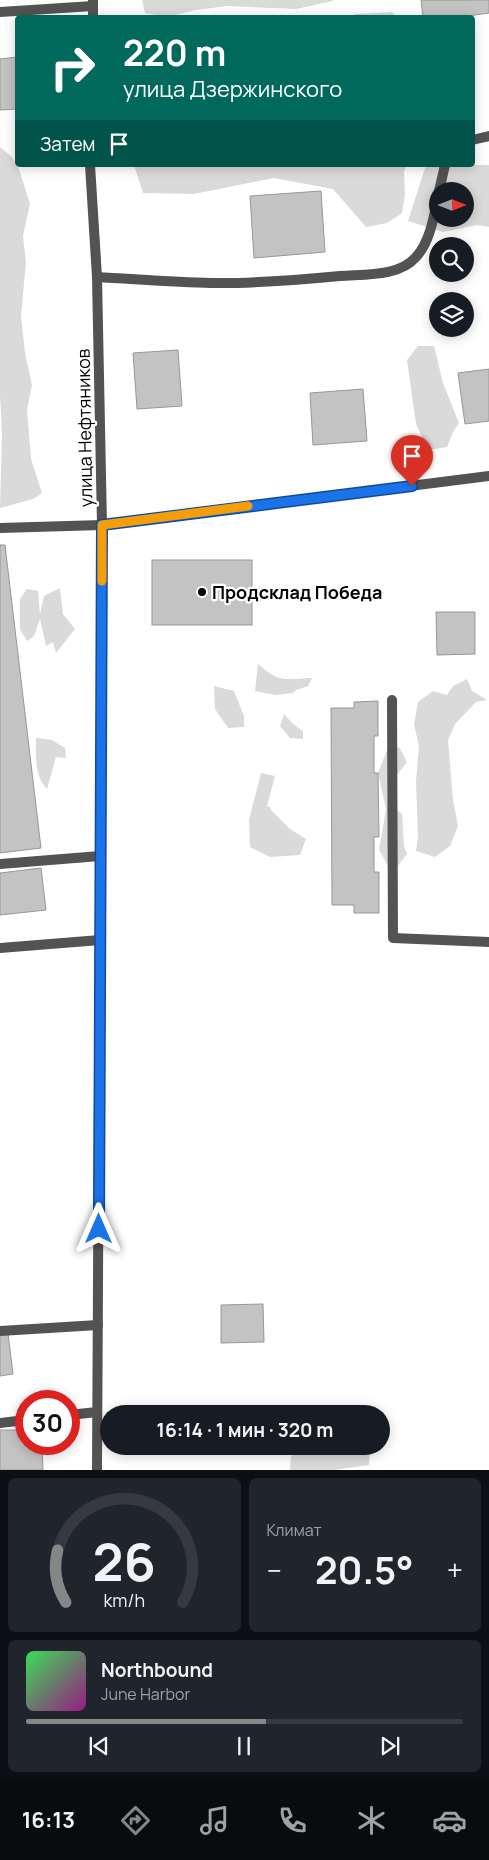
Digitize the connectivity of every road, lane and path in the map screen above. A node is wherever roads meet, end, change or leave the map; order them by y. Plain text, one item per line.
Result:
1 (93, 3) edge
2 (24, 5) edge
3 (0, 12) edge
4 (489, 136) edge
5 (475, 139) edge
6 (90, 167) edge
7 (445, 167) edge
8 (441, 182) edge
9 (430, 228) edge
10 (97, 277) junction
11 (489, 476) edge
12 (102, 525) junction
13 (0, 528) edge
14 (392, 700) dead end
15 (100, 856) junction
16 (0, 864) edge
17 (100, 940) junction
18 (489, 942) edge
19 (0, 948) edge
20 (98, 1325) junction
21 (0, 1331) edge
22 (97, 1412) junction
23 (80, 1414) edge
24 (15, 1421) edge
25 (0, 1423) edge
26 (97, 1470) edge

1 - 2 street
2 - 3 street
4 - 5 street
6 - 10 street, улица Нефтяников
7 - 8 street
9 - 10 street
10 - 12 street, улица Нефтяников
11 - 12 street
12 - 13 street
12 - 15 street, улица Нефтяников
14 - 18 street
15 - 16 street
15 - 17 street, улица Нефтяников
17 - 19 street
17 - 20 street, улица Нефтяников
20 - 21 street
20 - 22 street, улица Нефтяников
22 - 23 street
22 - 26 street, улица Нефтяников
24 - 25 street

